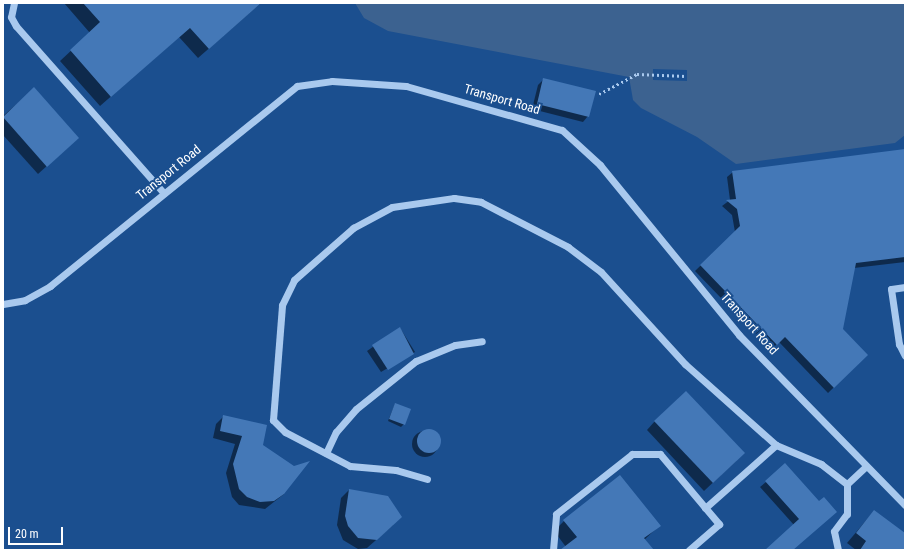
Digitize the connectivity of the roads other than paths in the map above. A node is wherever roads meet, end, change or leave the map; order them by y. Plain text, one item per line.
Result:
1 (14, 3) edge
2 (164, 193) junction
3 (905, 287) edge
4 (3, 304) edge
5 (482, 341) dead end
6 (905, 356) edge
7 (776, 446) junction
8 (326, 453) junction
9 (866, 466) junction
10 (427, 479) dead end
11 (847, 484) junction
12 (905, 505) edge
13 (706, 508) junction
14 (553, 550) edge
15 (689, 550) edge
16 (838, 550) edge

1 - 2 lane
2 - 4 lane, Transport Road
2 - 9 lane, Transport Road
3 - 6 lane
5 - 8 lane
7 - 8 lane
7 - 11 lane
7 - 13 lane
8 - 10 lane
9 - 11 lane
9 - 12 lane, Transport Road
11 - 16 lane
13 - 14 lane
13 - 15 lane

